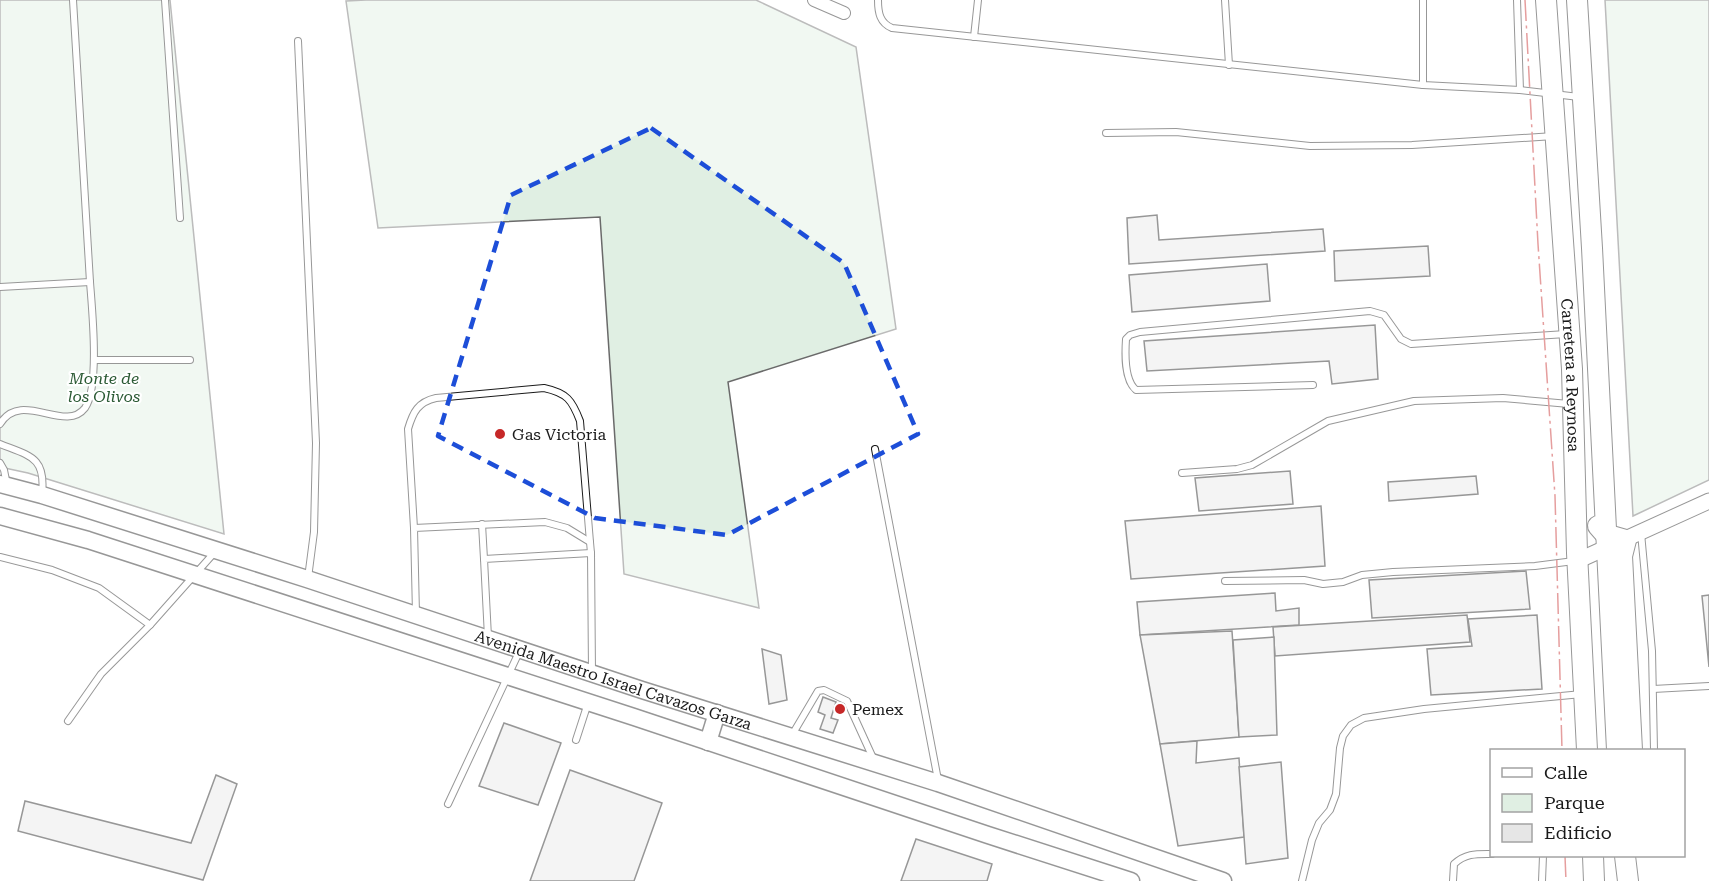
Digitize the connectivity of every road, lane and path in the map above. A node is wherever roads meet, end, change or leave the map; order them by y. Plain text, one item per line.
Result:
1 (73, 0) edge
2 (165, 0) edge
3 (814, 0) edge
4 (878, 0) edge
5 (978, 0) edge
6 (1225, 0) edge
7 (1423, 0) edge
8 (1516, 0) edge
9 (1546, 0) edge
10 (1577, 0) edge
11 (844, 13) dead end
12 (974, 37) junction
13 (298, 41) dead end
14 (1229, 65) junction
15 (1423, 85) junction
16 (1520, 90) junction
17 (1551, 93) junction
18 (1583, 98) junction
19 (1106, 133) dead end
20 (1555, 136) junction
21 (180, 218) dead end
22 (90, 282) junction
23 (0, 287) edge
24 (1569, 334) junction
25 (94, 360) junction
26 (190, 360) dead end
27 (1572, 369) junction
28 (1313, 385) dead end
29 (1573, 404) junction
30 (0, 424) edge
31 (0, 444) edge
32 (875, 449) dead end
33 (0, 463) edge
34 (1182, 472) dead end
35 (4, 485) edge
36 (42, 495) junction
37 (1709, 501) edge
38 (0, 516) edge
39 (482, 524) junction
40 (414, 528) junction
41 (1633, 536) junction
42 (1605, 541) junction
43 (590, 542) junction
44 (216, 550) junction
45 (591, 553) junction
46 (0, 557) edge
47 (484, 559) junction
48 (1577, 561) junction
49 (195, 575) junction
50 (308, 579) junction
51 (1225, 581) dead end
52 (416, 615) junction
53 (150, 625) junction
54 (488, 638) junction
55 (520, 650) junction
56 (592, 674) junction
57 (509, 677) junction
58 (1709, 686) edge
59 (1653, 689) junction
60 (642, 690) junction
61 (1584, 694) junction
62 (588, 702) junction
63 (717, 713) junction
64 (634, 717) junction
65 (68, 721) dead end
66 (791, 737) junction
67 (576, 740) dead end
68 (708, 742) junction
69 (1587, 749) edge
70 (1617, 749) edge
71 (1632, 749) edge
72 (1654, 749) edge
73 (875, 764) junction
74 (938, 783) junction
75 (448, 804) dead end
76 (1490, 854) edge
77 (1543, 857) edge
78 (1593, 857) edge
79 (1625, 857) edge
80 (1131, 881) edge
81 (1221, 881) edge
82 (1302, 881) edge
83 (1453, 881) edge
84 (1542, 881) edge
85 (1594, 881) edge
86 (1628, 881) edge

1 - 22 lane
2 - 21 lane
3 - 11 street
4 - 12 lane
5 - 12 lane
6 - 14 lane
7 - 15 lane
8 - 16 lane
9 - 17 main road, Carretera a Reynosa
10 - 18 main road, Carretera a Reynosa
12 - 14 lane
13 - 50 lane
14 - 15 lane
15 - 16 lane
16 - 17 lane
17 - 18 lane
17 - 20 main road, Carretera a Reynosa
18 - 42 main road, Carretera a Reynosa
19 - 20 lane
20 - 24 main road, Carretera a Reynosa
22 - 23 lane
22 - 25 lane
24 - 27 main road, Carretera a Reynosa
24 - 28 lane
25 - 26 lane
25 - 30 lane
27 - 29 main road, Carretera a Reynosa
27 - 42 main road
29 - 34 lane
29 - 48 main road, Carretera a Reynosa
31 - 36 lane
32 - 74 lane
33 - 35 lane
35 - 36 main road, Avenida Maestro Israel Cavazos Garza
36 - 44 main road, Avenida Maestro Israel Cavazos Garza
37 - 41 street
38 - 49 main road, Avenida Maestro Israel Cavazos Garza
39 - 40 lane
39 - 43 lane
39 - 47 lane
40 - 43 lane
40 - 52 lane
41 - 42 main road
41 - 59 lane
41 - 71 main road
42 - 48 street
42 - 70 main road, Carretera a Reynosa
43 - 45 lane
44 - 49 lane
44 - 50 main road, Avenida Maestro Israel Cavazos Garza
45 - 47 lane
45 - 56 lane
46 - 53 lane
47 - 54 lane
48 - 51 lane
48 - 61 main road, Carretera a Reynosa
49 - 53 lane
49 - 57 main road, Avenida Maestro Israel Cavazos Garza
50 - 52 main road, Avenida Maestro Israel Cavazos Garza
52 - 54 main road, Avenida Maestro Israel Cavazos Garza
53 - 65 lane
54 - 55 main road, Avenida Maestro Israel Cavazos Garza
55 - 56 main road, Avenida Maestro Israel Cavazos Garza
55 - 57 lane
56 - 60 main road, Avenida Maestro Israel Cavazos Garza
57 - 62 main road, Avenida Maestro Israel Cavazos Garza
57 - 75 lane
58 - 59 lane
59 - 72 lane
60 - 63 main road, Avenida Maestro Israel Cavazos Garza
60 - 64 main road
61 - 69 main road, Carretera a Reynosa
61 - 82 lane
62 - 64 main road, Avenida Maestro Israel Cavazos Garza
62 - 67 lane
63 - 66 main road, Avenida Maestro Israel Cavazos Garza
63 - 68 main road
64 - 68 main road, Avenida Maestro Israel Cavazos Garza
66 - 73 main road, Avenida Maestro Israel Cavazos Garza
66 - 73 lane
68 - 80 main road, Avenida Maestro Israel Cavazos Garza
73 - 74 main road, Avenida Maestro Israel Cavazos Garza
74 - 81 main road, Avenida Maestro Israel Cavazos Garza
76 - 83 lane
77 - 84 lane
78 - 85 main road
79 - 86 main road

